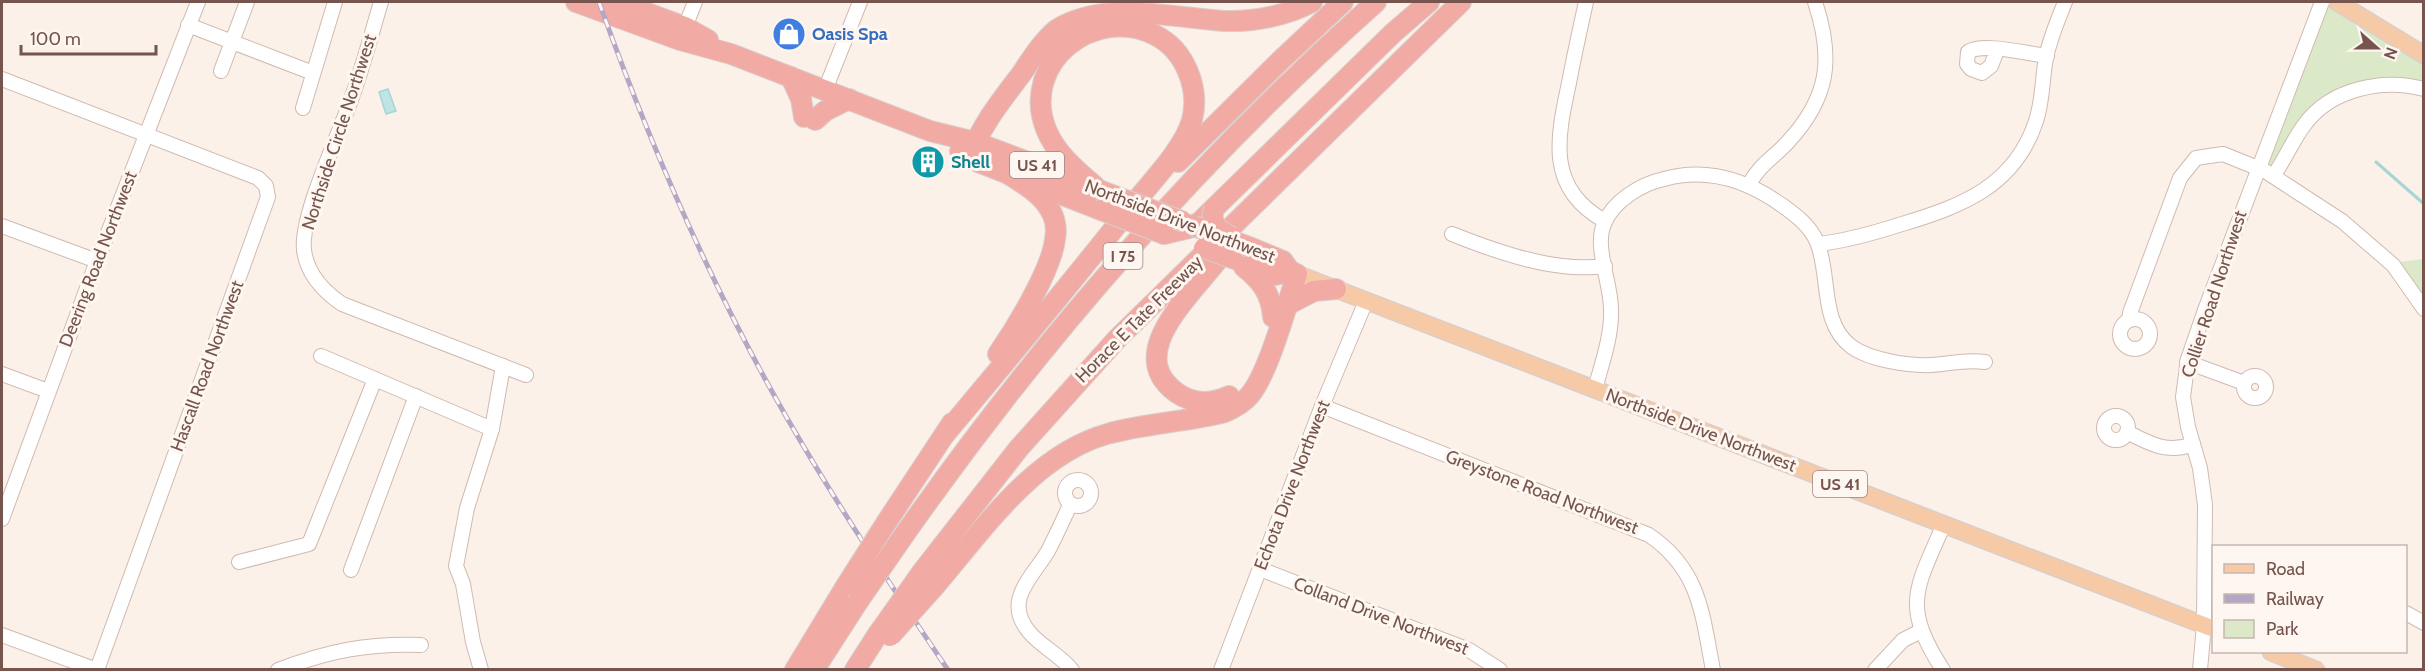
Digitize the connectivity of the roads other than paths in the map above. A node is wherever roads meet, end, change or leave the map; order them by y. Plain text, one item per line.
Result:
1 (198, 2) edge
2 (247, 2) edge
3 (335, 2) edge
4 (381, 2) edge
5 (576, 2) edge
6 (618, 2) edge
7 (695, 2) edge
8 (860, 2) edge
9 (1312, 2) edge
10 (1343, 2) edge
11 (1376, 2) edge
12 (1409, 2) edge
13 (1429, 2) edge
14 (1461, 2) edge
15 (1473, 2) edge
16 (1586, 2) edge
17 (1815, 2) edge
18 (2065, 2) edge
19 (2322, 2) edge
20 (2337, 2) edge
21 (189, 25) junction
22 (1394, 25) junction
23 (685, 27) junction
24 (231, 42) junction
25 (1414, 47) junction
26 (1997, 50) dead end
27 (731, 54) junction
28 (2424, 55) edge
29 (2047, 56) junction
30 (221, 71) dead end
31 (313, 73) junction
32 (791, 77) junction
33 (2, 78) edge
34 (2424, 89) edge
35 (825, 90) junction
36 (849, 99) junction
37 (1354, 106) junction
38 (303, 108) dead end
39 (145, 134) junction
40 (972, 150) junction
41 (2257, 168) junction
42 (1007, 173) junction
43 (2273, 176) junction
44 (1749, 185) junction
45 (1099, 190) junction
46 (1214, 209) junction
47 (1191, 221) junction
48 (1605, 221) junction
49 (1118, 224) junction
50 (2, 226) edge
51 (1164, 234) junction
52 (1452, 234) dead end
53 (1818, 244) junction
54 (1204, 248) junction
55 (1247, 258) junction
56 (97, 261) junction
57 (1605, 266) junction
58 (1294, 273) junction
59 (1336, 289) junction
60 (1366, 300) junction
61 (2424, 309) edge
62 (1280, 311) junction
63 (2129, 320) dead end
64 (321, 356) dead end
65 (1985, 362) dead end
66 (2187, 362) junction
67 (502, 366) junction
68 (2, 374) edge
69 (526, 375) dead end
70 (375, 379) junction
71 (2244, 383) dead end
72 (1594, 389) junction
73 (48, 391) junction
74 (416, 396) junction
75 (1323, 406) junction
76 (492, 429) junction
77 (2127, 432) dead end
78 (945, 434) junction
79 (2193, 444) junction
80 (1070, 505) dead end
81 (2, 519) edge
82 (1944, 524) junction
83 (240, 562) dead end
84 (1260, 569) junction
85 (351, 570) dead end
86 (928, 579) junction
87 (2407, 613) edge
88 (2424, 623) edge
89 (2209, 627) edge
90 (1921, 631) junction
91 (2, 635) edge
92 (421, 645) dead end
93 (2276, 653) edge
94 (315, 663) edge
95 (97, 669) edge
96 (279, 669) edge
97 (481, 669) edge
98 (795, 669) edge
99 (814, 669) edge
100 (857, 669) edge
101 (1072, 669) edge
102 (1221, 669) edge
103 (1500, 669) edge
104 (1713, 669) edge
105 (1875, 669) edge
106 (1943, 669) edge
107 (2200, 669) edge
108 (2316, 669) edge

1 - 21 street, Deering Road Northwest
2 - 24 street
3 - 31 street
4 - 67 street, Northside Circle Northwest
5 - 27 highway, Northside Drive Northwest / US 41
6 - 23 highway, Northside Drive Northwest / US 41
7 - 23 street
8 - 35 street
9 - 40 highway
10 - 49 highway
11 - 99 highway, I 75, bridge
12 - 22 highway
13 - 22 highway
14 - 25 highway, Horace E Tate Freeway
15 - 25 highway
16 - 48 street
17 - 44 street
18 - 29 street
19 - 41 street, Collier Road Northwest
20 - 28 main road
21 - 24 street
21 - 39 street, Deering Road Northwest
22 - 46 highway
22 - 47 highway
23 - 27 highway, Northside Drive Northwest / US 41
24 - 30 street
24 - 31 street
25 - 37 highway, Horace E Tate Freeway
26 - 29 street
27 - 32 highway, Northside Drive Northwest / US 41
29 - 53 street
31 - 38 street
32 - 35 highway, Northside Drive Northwest / US 41
32 - 36 highway
33 - 39 street, Hascall Road Northwest
34 - 43 street
35 - 36 highway, Northside Drive Northwest / US 41
36 - 40 highway, Northside Drive Northwest / US 41
37 - 62 highway
37 - 86 highway, Horace E Tate Freeway
39 - 56 street, Deering Road Northwest
39 - 95 street, Hascall Road Northwest
40 - 42 highway, Northside Drive Northwest / US 41
40 - 45 highway, Northside Drive Northwest / US 41
41 - 43 street
41 - 63 street
41 - 66 street, Collier Road Northwest
42 - 51 highway, Northside Drive Northwest / US 41, bridge
42 - 78 highway
43 - 61 street
44 - 48 street
44 - 53 street
45 - 47 highway, Northside Drive Northwest / US 41, bridge
45 - 49 highway
46 - 47 highway
46 - 55 highway, bridge
47 - 51 highway
47 - 54 highway
47 - 55 highway, Northside Drive Northwest / US 41, bridge
48 - 57 street
49 - 78 highway
50 - 56 street
51 - 54 highway, Northside Drive Northwest / US 41
52 - 57 street
53 - 65 street
54 - 55 highway, Northside Drive Northwest / US 41, bridge
55 - 58 highway, Northside Drive Northwest / US 41
55 - 62 highway
56 - 73 street, Deering Road Northwest
57 - 72 street
58 - 59 main road, Northside Drive Northwest / US 41
58 - 62 highway
59 - 60 main road, Northside Drive Northwest / US 41
59 - 62 highway
60 - 72 main road, Northside Drive Northwest / US 41
60 - 75 street, Echota Drive Northwest
62 - 86 highway
64 - 70 street
66 - 71 street
66 - 79 street, Collier Road Northwest
67 - 69 street, Northside Circle Northwest
67 - 76 street
68 - 73 street
70 - 74 street
70 - 83 street
72 - 82 main road, Northside Drive Northwest / US 41
73 - 81 street, Deering Road Northwest
74 - 76 street
74 - 85 street
75 - 84 street, Echota Drive Northwest
75 - 104 street, Greystone Road Northwest
76 - 97 street
77 - 79 street
78 - 98 highway, bridge
79 - 89 street, Collier Road Northwest
80 - 101 street
82 - 89 main road, Northside Drive Northwest / US 41
82 - 90 street
84 - 102 street, Echota Drive Northwest
84 - 103 street, Colland Drive Northwest
86 - 100 highway, Horace E Tate Freeway, bridge
87 - 88 street
89 - 107 street, Collier Road Northwest
90 - 105 street
90 - 106 street
91 - 95 street
92 - 94 street
93 - 108 main road
94 - 96 street

